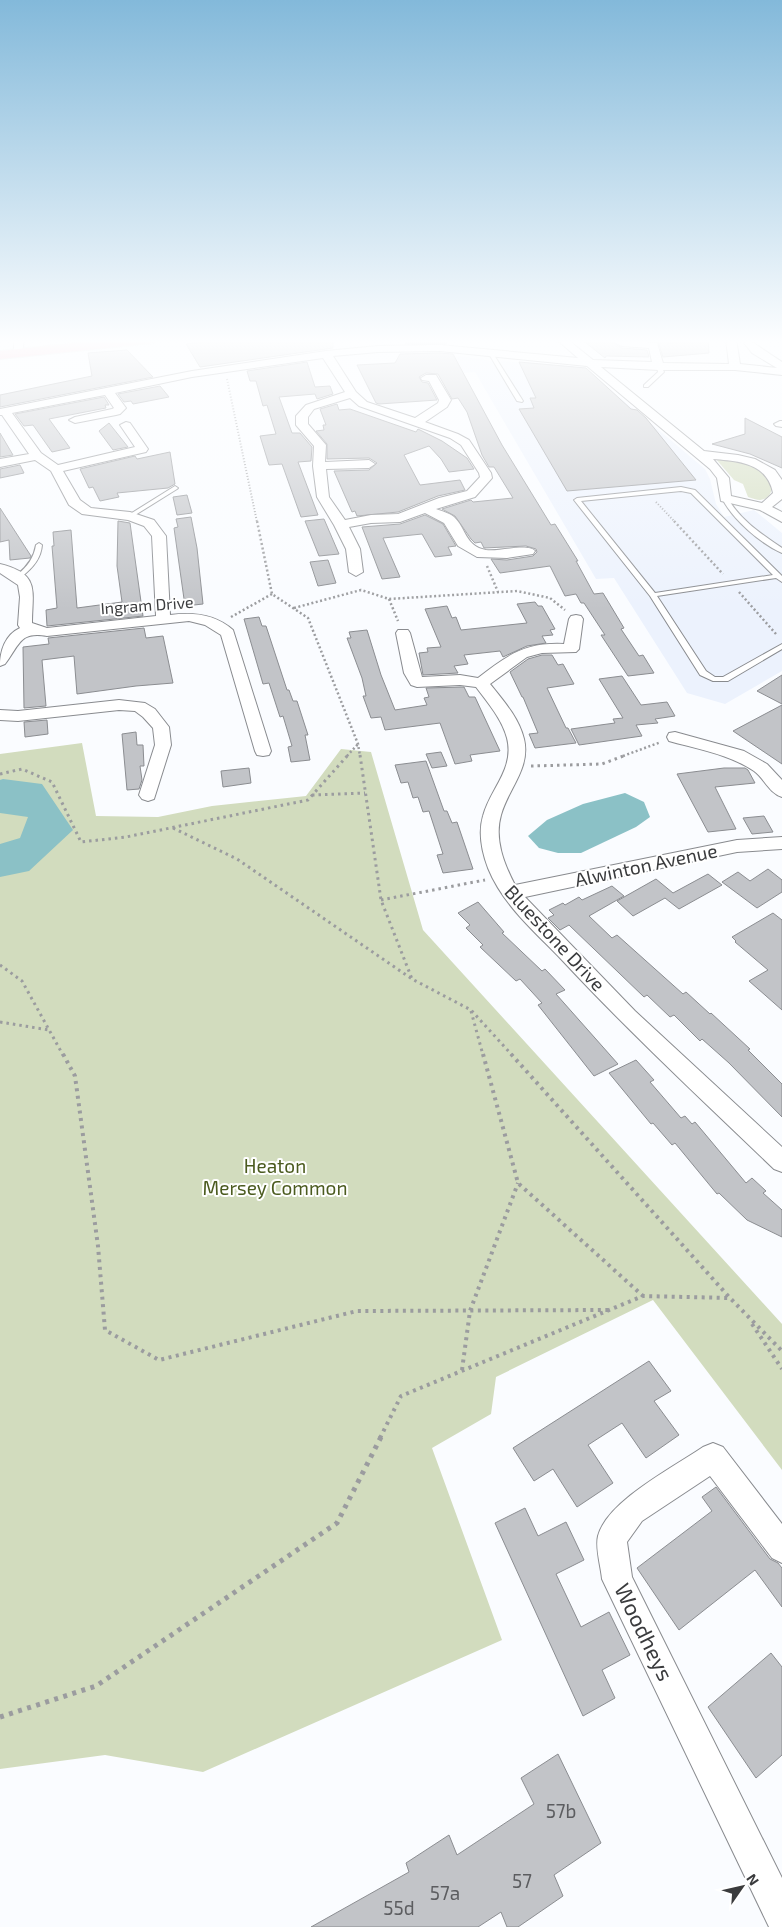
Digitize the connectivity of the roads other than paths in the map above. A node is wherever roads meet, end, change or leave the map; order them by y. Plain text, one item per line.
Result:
1 (16, 429) edge
2 (129, 429) edge
3 (306, 429) edge
4 (435, 429) edge
5 (671, 429) edge
6 (702, 455) junction
7 (37, 456) junction
8 (0, 463) edge
9 (370, 464) dead end
10 (320, 466) junction
11 (56, 469) junction
12 (175, 488) dead end
13 (725, 498) junction
14 (764, 507) junction
15 (427, 508) junction
16 (130, 516) junction
17 (782, 518) edge
18 (341, 525) junction
19 (39, 544) dead end
20 (528, 551) dead end
21 (782, 552) edge
22 (0, 568) edge
23 (356, 572) dead end
24 (18, 576) junction
25 (780, 578) edge
26 (653, 595) junction
27 (576, 619) road end
28 (163, 620) junction
29 (31, 629) junction
30 (403, 633) road end
31 (782, 646) edge
32 (0, 661) edge
33 (481, 683) junction
34 (0, 715) edge
35 (675, 737) road end
36 (263, 751) dead end
37 (782, 791) edge
38 (148, 794) dead end
39 (782, 843) edge
40 (505, 885) junction
41 (782, 1162) edge
42 (782, 1548) edge
43 (782, 1915) edge
44 (782, 1922) edge
45 (775, 1927) edge

1 - 7 street
2 - 11 street
3 - 10 street
4 - 15 street
5 - 6 street
6 - 13 street
6 - 14 street
7 - 8 street
7 - 11 street
9 - 10 street
10 - 18 street
11 - 16 street
12 - 16 lane
13 - 14 street
13 - 21 lane
14 - 17 street
15 - 18 street
15 - 20 street
16 - 28 street
18 - 23 street
19 - 24 lane
22 - 24 street
24 - 29 street
25 - 26 lane
25 - 26 lane
26 - 31 lane
27 - 33 street
28 - 29 street, Ingram Drive
28 - 36 street, Ingram Drive
29 - 32 street
30 - 33 street
33 - 40 street, Bluestone Drive
34 - 38 street
35 - 37 street
39 - 40 street, Alwinton Avenue
40 - 41 street, Bluestone Drive
42 - 43 street, Woodheys
44 - 45 street

